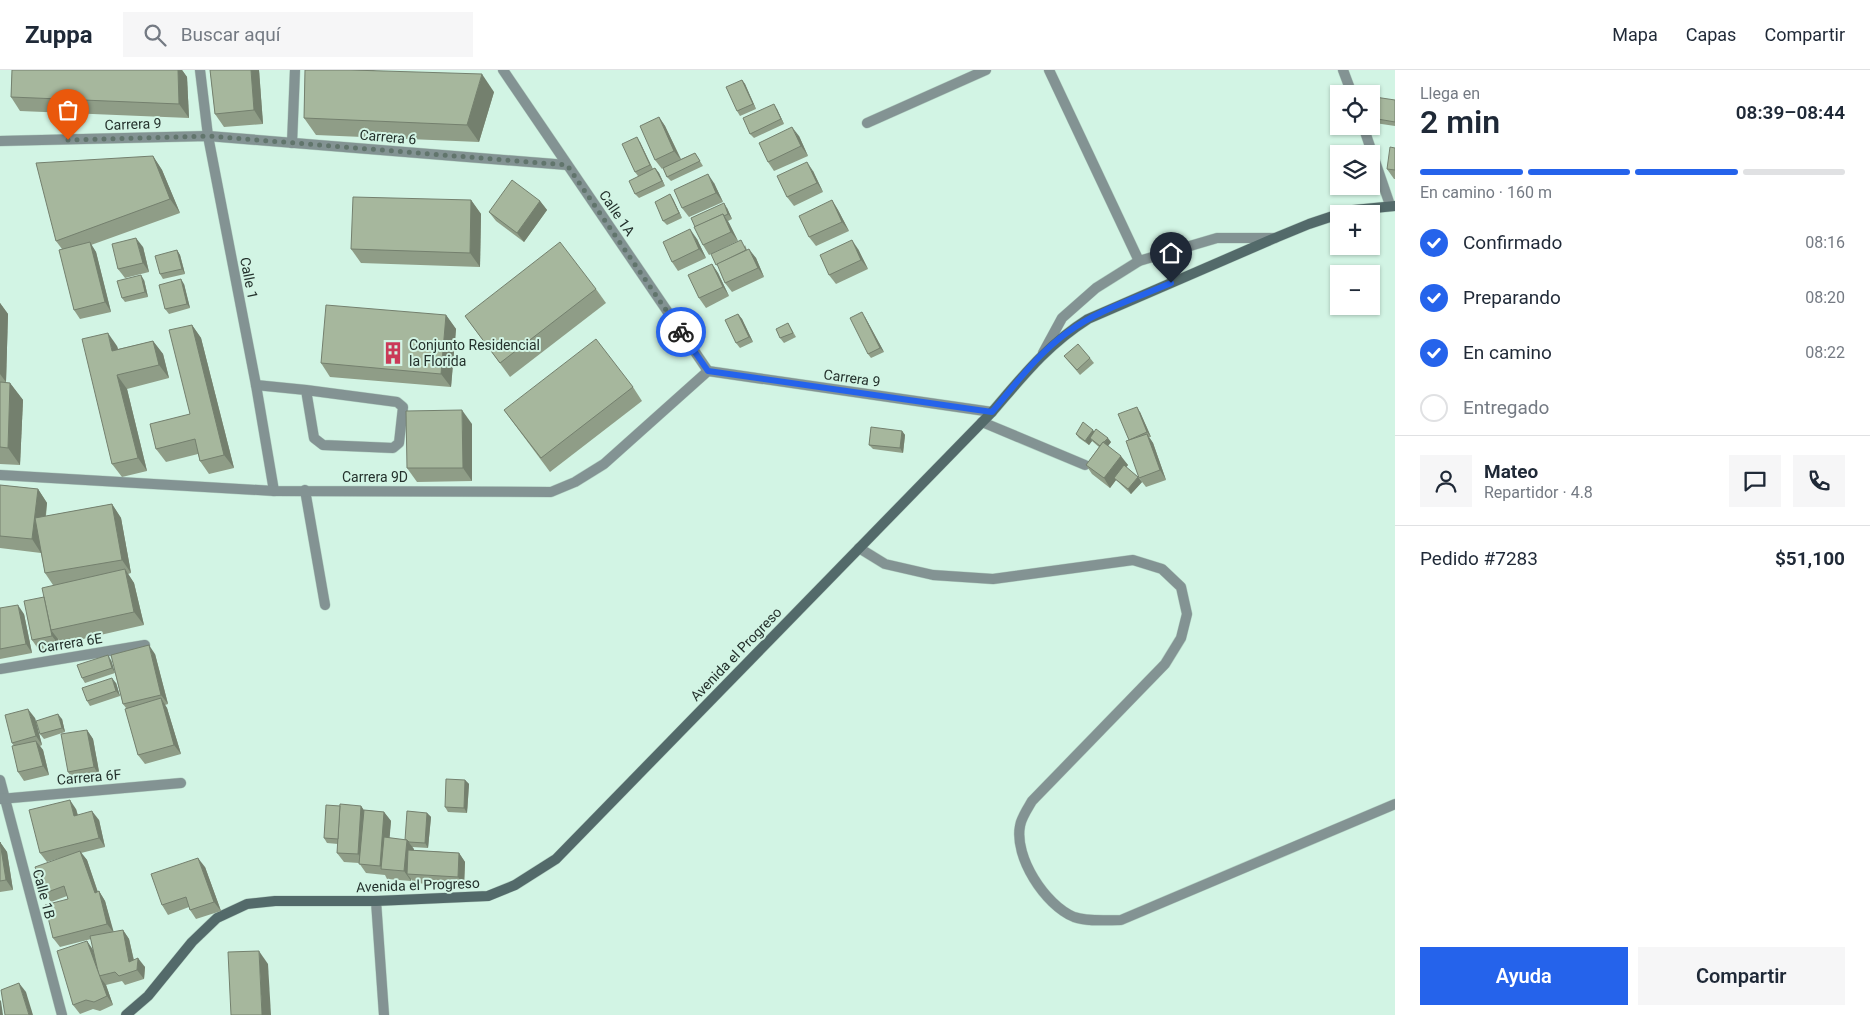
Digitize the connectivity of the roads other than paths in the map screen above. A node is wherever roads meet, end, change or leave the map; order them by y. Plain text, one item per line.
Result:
1 (200, 70) edge
2 (295, 70) edge
3 (503, 70) edge
4 (986, 70) edge
5 (1050, 70) edge
6 (1343, 70) edge
7 (1349, 85) edge
8 (867, 123) dead end
9 (1366, 135) edge
10 (208, 136) junction
11 (0, 142) edge
12 (292, 143) junction
13 (567, 165) junction
14 (1392, 205) edge
15 (1330, 217) edge
16 (1275, 238) junction
17 (1139, 261) junction
18 (1043, 353) junction
19 (708, 371) junction
20 (256, 385) junction
21 (306, 390) junction
22 (992, 412) junction
23 (982, 422) junction
24 (1085, 465) edge
25 (0, 475) edge
26 (305, 490) junction
27 (274, 491) junction
28 (859, 548) junction
29 (325, 605) dead end
30 (145, 645) edge
31 (0, 669) edge
32 (0, 780) edge
33 (181, 783) dead end
34 (2, 799) edge
35 (1395, 804) edge
36 (376, 901) junction
37 (62, 1015) edge
38 (126, 1015) edge
39 (384, 1015) edge

1 - 10 street, Calle 1
2 - 12 street
3 - 13 street, Calle 1A
4 - 8 street
5 - 17 street
6 - 7 street
9 - 14 street
10 - 11 street, Carrera 9
10 - 12 street, Carrera 6
10 - 20 street, Calle 1
12 - 13 street, Carrera 6
13 - 19 street, Calle 1A
15 - 16 main road, Avenida el Progreso
16 - 17 street
16 - 18 main road, Avenida el Progreso
17 - 18 street
18 - 22 main road, Avenida el Progreso
19 - 22 street, Carrera 9
19 - 26 street, Carrera 9D
20 - 21 street
20 - 27 street, Calle 1
21 - 21 street
22 - 23 main road, Avenida el Progreso
23 - 24 street
23 - 28 main road, Avenida el Progreso
25 - 27 street, Carrera 9D
26 - 27 street, Carrera 9D
26 - 29 street
28 - 35 street
28 - 36 main road, Avenida el Progreso
30 - 31 street, Carrera 6E
32 - 34 street, Calle 1B
33 - 34 street, Carrera 6F
34 - 37 street, Calle 1B
36 - 38 main road, Avenida el Progreso
36 - 39 street

